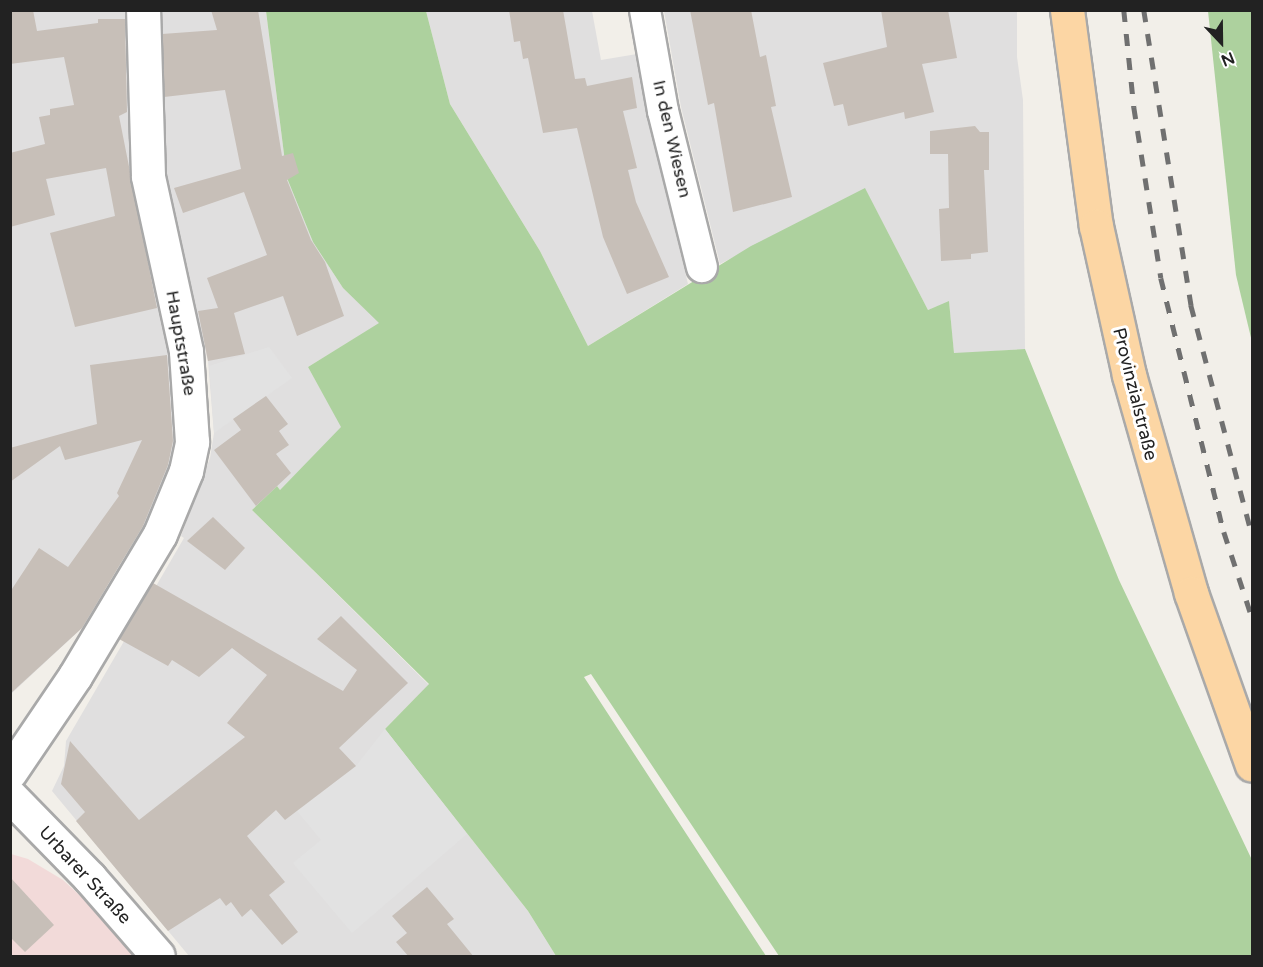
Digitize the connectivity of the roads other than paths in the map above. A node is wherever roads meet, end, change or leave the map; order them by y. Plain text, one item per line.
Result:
1 (143, 10) edge
2 (645, 10) edge
3 (1067, 10) edge
4 (702, 267) dead end
5 (1252, 765) edge
6 (10, 772) edge
7 (10, 796) edge
8 (158, 957) edge

1 - 6 street, Hauptstraße
2 - 4 street, In den Wiesen
3 - 5 main road, Provinzialstraße
7 - 8 street, Urbarer Straße

